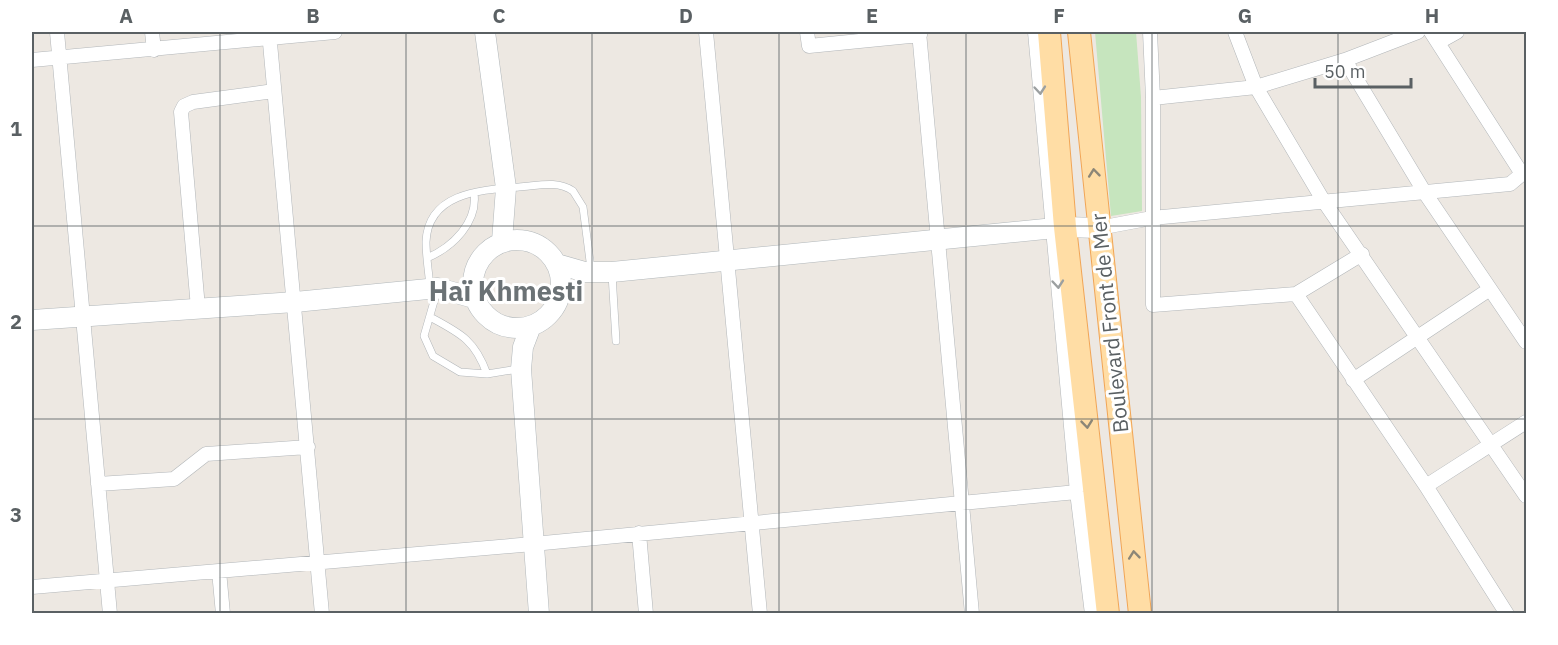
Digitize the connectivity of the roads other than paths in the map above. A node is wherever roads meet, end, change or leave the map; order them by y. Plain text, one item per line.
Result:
1 (57, 32) edge
2 (152, 32) edge
3 (335, 32) edge
4 (485, 32) edge
5 (706, 32) edge
6 (807, 32) edge
7 (1035, 32) edge
8 (1049, 32) edge
9 (1079, 32) edge
10 (1150, 32) edge
11 (1234, 32) edge
12 (1418, 32) edge
13 (1457, 32) edge
14 (920, 33) edge
15 (269, 34) edge
16 (1435, 37) edge
17 (154, 50) junction
18 (59, 57) junction
19 (32, 60) edge
20 (1345, 60) junction
21 (1256, 87) junction
22 (274, 91) junction
23 (1153, 98) junction
24 (474, 193) junction
25 (1425, 193) junction
26 (506, 196) junction
27 (1323, 200) junction
28 (1152, 218) junction
29 (1059, 228) junction
30 (1099, 228) junction
31 (523, 239) junction
32 (939, 239) junction
33 (502, 241) junction
34 (1362, 254) junction
35 (427, 258) junction
36 (728, 259) junction
37 (557, 264) junction
38 (474, 272) junction
39 (588, 272) junction
40 (612, 272) junction
41 (438, 288) junction
42 (561, 288) junction
43 (1490, 289) junction
44 (1296, 294) junction
45 (474, 298) junction
46 (295, 302) junction
47 (198, 308) junction
48 (83, 316) junction
49 (430, 317) junction
50 (32, 320) edge
51 (531, 326) junction
52 (505, 327) junction
53 (1418, 337) junction
54 (616, 341) dead end
55 (1527, 342) edge
56 (521, 363) junction
57 (487, 374) junction
58 (1353, 381) junction
59 (1527, 422) edge
60 (1490, 443) junction
61 (308, 447) junction
62 (98, 484) junction
63 (1426, 486) junction
64 (1077, 492) junction
65 (1527, 496) edge
66 (962, 504) junction
67 (752, 522) junction
68 (639, 533) junction
69 (533, 544) junction
70 (318, 563) junction
71 (219, 571) junction
72 (107, 581) junction
73 (32, 587) edge
74 (761, 613) edge
75 (110, 614) edge
76 (223, 614) edge
77 (322, 614) edge
78 (539, 614) edge
79 (646, 614) edge
80 (972, 614) edge
81 (1092, 614) edge
82 (1108, 614) edge
83 (1140, 614) edge
84 (1507, 614) edge

1 - 18 street
2 - 17 street
3 - 15 street
4 - 26 street
5 - 36 street
6 - 14 street
7 -> 29 street
8 - 29 main road, Boulevard Front de Mer
30 -> 9 main road, Boulevard Front de Mer
10 - 23 street
11 - 21 street
12 - 20 street
13 - 16 street
14 - 32 street
15 - 17 street
15 - 22 street
16 - 25 street
17 - 18 street
18 - 19 street
18 - 48 street
20 - 21 street
20 - 25 street
21 - 23 street
21 - 27 street
22 - 46 street
22 - 47 street
23 - 28 street
24 - 26 lane
24 - 35 lane
24 - 35 lane
25 - 27 street
25 - 43 street
26 - 31 street
26 - 33 street
26 - 39 lane
27 - 28 street
27 - 34 street
28 - 30 street
28 - 44 street
29 - 30 street
29 - 32 street
29 -> 64 street
29 -> 82 main road, Boulevard Front de Mer
83 -> 30 main road, Boulevard Front de Mer
31 - 33 street
31 - 37 street
32 - 36 street
32 - 66 street
33 - 38 street
34 - 44 street
34 - 53 street
35 - 41 lane
36 - 40 street
36 - 67 street
37 - 39 street
37 - 42 street
38 - 41 street
38 - 45 street
39 - 40 street
39 - 42 street
40 - 54 lane
41 - 45 street
41 - 46 street
41 - 49 lane
42 - 51 street
43 - 53 street
43 - 55 street
44 - 58 street
45 - 52 street
46 - 47 street
46 - 61 street
47 - 48 street
48 - 50 street
48 - 62 street
49 - 57 lane
49 - 57 lane
51 - 52 street
51 - 56 street
52 - 56 street
53 - 58 street
53 - 60 street
56 - 57 lane
56 - 69 street
58 - 63 street
59 - 60 street
60 - 63 street
60 - 65 street
61 - 62 street
61 - 70 street
62 - 72 street
63 - 84 street
64 - 66 street
64 - 81 street
66 - 67 street
66 - 80 street
67 - 68 street
67 - 74 street
68 - 69 street
68 - 79 street
69 - 70 street
69 - 78 street
70 - 71 street
70 - 77 street
71 - 72 street
71 - 76 street
72 - 73 street
72 - 75 street

